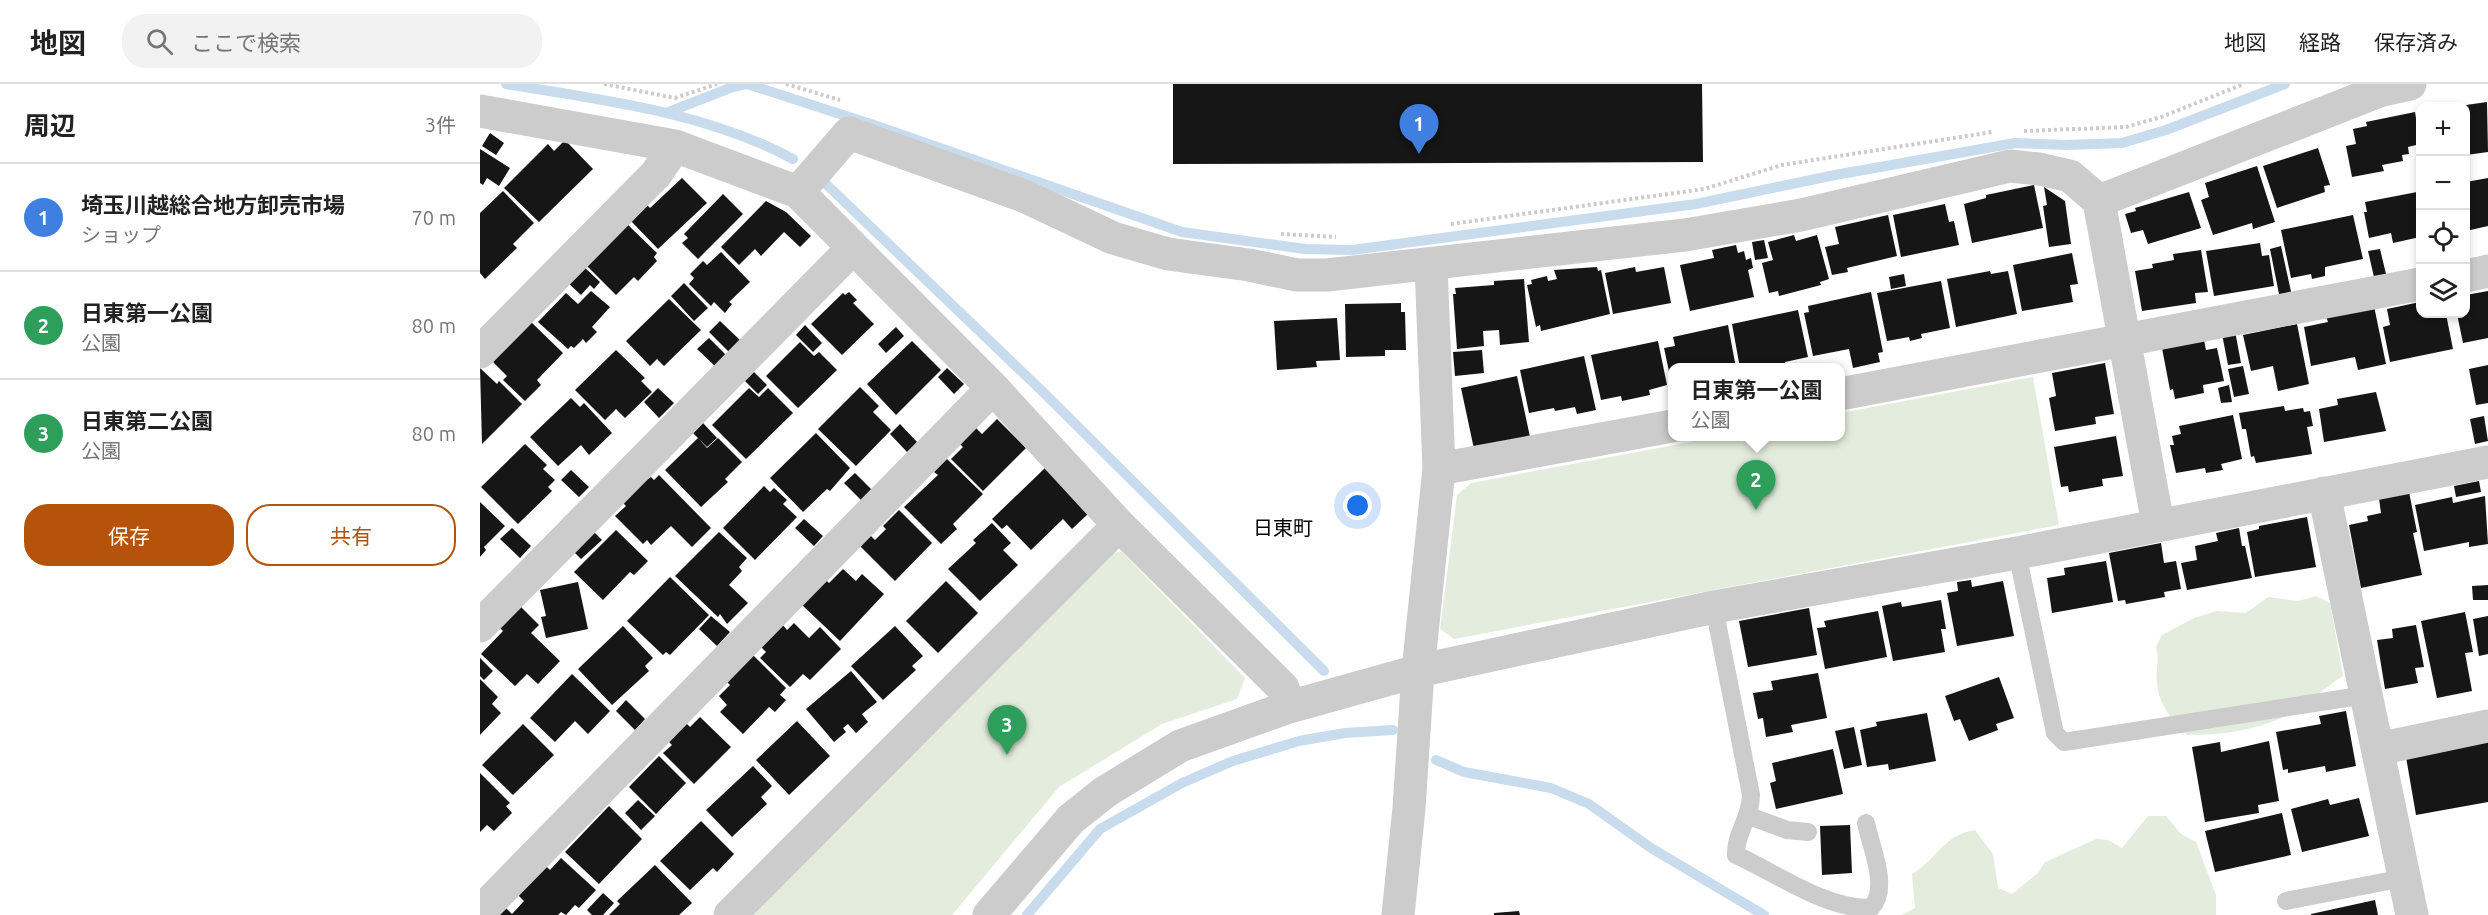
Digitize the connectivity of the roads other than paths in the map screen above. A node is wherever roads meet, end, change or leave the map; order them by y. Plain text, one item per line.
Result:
1 (2409, 84) edge
2 (480, 111) edge
3 (675, 146) junction
4 (798, 192) junction
5 (2099, 201) junction
6 (853, 248) junction
7 (1431, 266) junction
8 (2488, 271) edge
9 (2470, 275) edge
10 (2416, 285) edge
11 (2126, 341) junction
12 (480, 352) edge
13 (993, 388) junction
14 (1845, 393) edge
15 (1668, 427) edge
16 (2488, 462) edge
17 (1439, 469) junction
18 (2324, 493) junction
19 (2158, 524) junction
20 (1119, 525) junction
21 (2018, 553) junction
22 (1714, 607) junction
23 (480, 626) edge
24 (1418, 671) junction
25 (2366, 695) junction
26 (1289, 707) junction
27 (2488, 726) edge
28 (2378, 749) junction
29 (1749, 816) junction
30 (1866, 823) dead end
31 (1808, 832) dead end
32 (2404, 878) junction
33 (2286, 901) dead end
34 (480, 912) edge
35 (730, 915) edge
36 (989, 915) edge
37 (1398, 915) edge
38 (2412, 915) edge

1 - 5 street
2 - 3 street
3 - 4 street
3 - 12 street
4 - 6 street
4 - 7 street
5 - 7 street
5 - 11 street
6 - 13 street
6 - 23 street
7 - 17 street
8 - 9 street
10 - 11 street
11 - 14 street
11 - 19 street
13 - 20 street
13 - 34 street
15 - 17 street
16 - 18 street
17 - 24 street
18 - 19 street
18 - 25 street
19 - 21 street
20 - 26 street
20 - 35 street
21 - 22 street
21 - 25 lane
22 - 24 street
22 - 29 lane
24 - 26 street
24 - 37 street
25 - 28 street
26 - 36 street
27 - 28 street
28 - 32 street
29 - 30 lane
29 - 31 lane
32 - 33 lane
32 - 38 street

